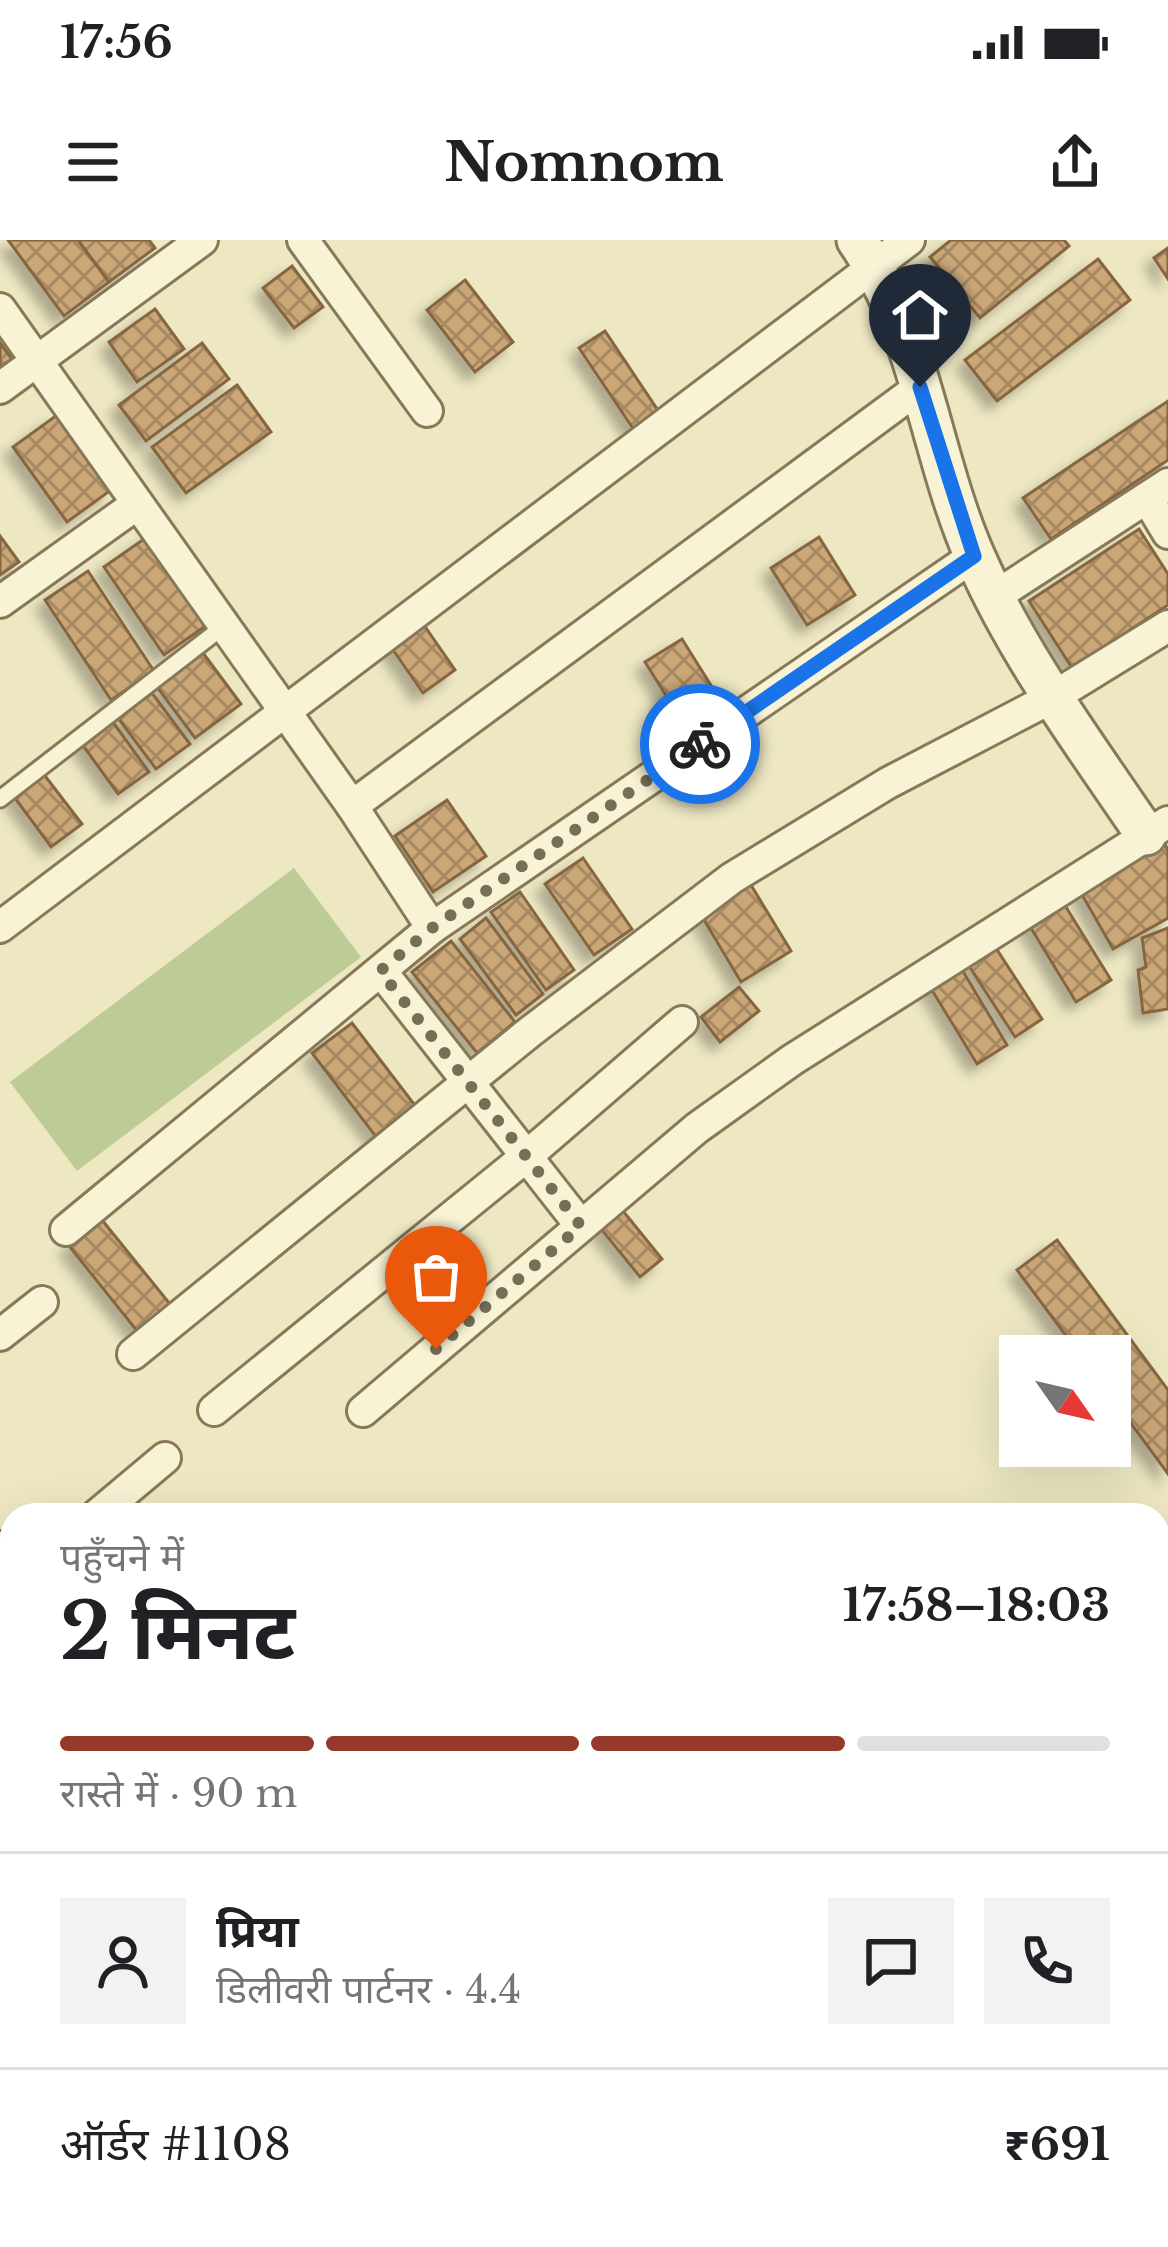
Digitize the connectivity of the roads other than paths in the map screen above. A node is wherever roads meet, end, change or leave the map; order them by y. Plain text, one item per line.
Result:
1 (202, 240) edge
2 (303, 240) edge
3 (909, 240) edge
4 (866, 253) edge
5 (0, 309) edge
6 (37, 361) junction
7 (920, 387) junction
8 (0, 388) edge
9 (427, 411) dead end
10 (1157, 491) edge
11 (137, 504) junction
12 (1168, 533) edge
13 (974, 556) junction
14 (994, 597) junction
15 (0, 602) edge
16 (224, 626) junction
17 (1168, 626) edge
18 (1053, 697) junction
19 (285, 712) junction
20 (0, 799) edge
21 (352, 806) junction
22 (1157, 828) edge
23 (0, 927) edge
24 (432, 928) junction
25 (380, 971) junction
26 (682, 1022) dead end
27 (470, 1082) junction
28 (528, 1155) junction
29 (581, 1226) junction
30 (65, 1230) dead end
31 (42, 1302) dead end
32 (0, 1335) edge
33 (133, 1354) dead end
34 (214, 1410) dead end
35 (364, 1411) dead end
36 (165, 1458) dead end
37 (112, 1503) edge

1 - 6 street
2 - 9 street
3 - 4 street
4 - 7 street
4 - 19 street
5 - 6 street
6 - 8 street
6 - 11 street
7 - 13 street
7 - 21 street
10 - 12 street
10 - 14 street
11 - 15 street
11 - 16 street
13 - 14 street
13 - 24 street
14 - 18 street
16 - 19 street
16 - 20 lane
17 - 18 street
18 - 22 street
18 - 27 street
19 - 21 street
19 - 23 street
21 - 24 street
22 - 29 street
24 - 25 street
25 - 27 street
25 - 30 street
26 - 28 street
27 - 28 street
27 - 33 street
28 - 29 street
28 - 34 street
29 - 35 street
31 - 32 street
36 - 37 street

